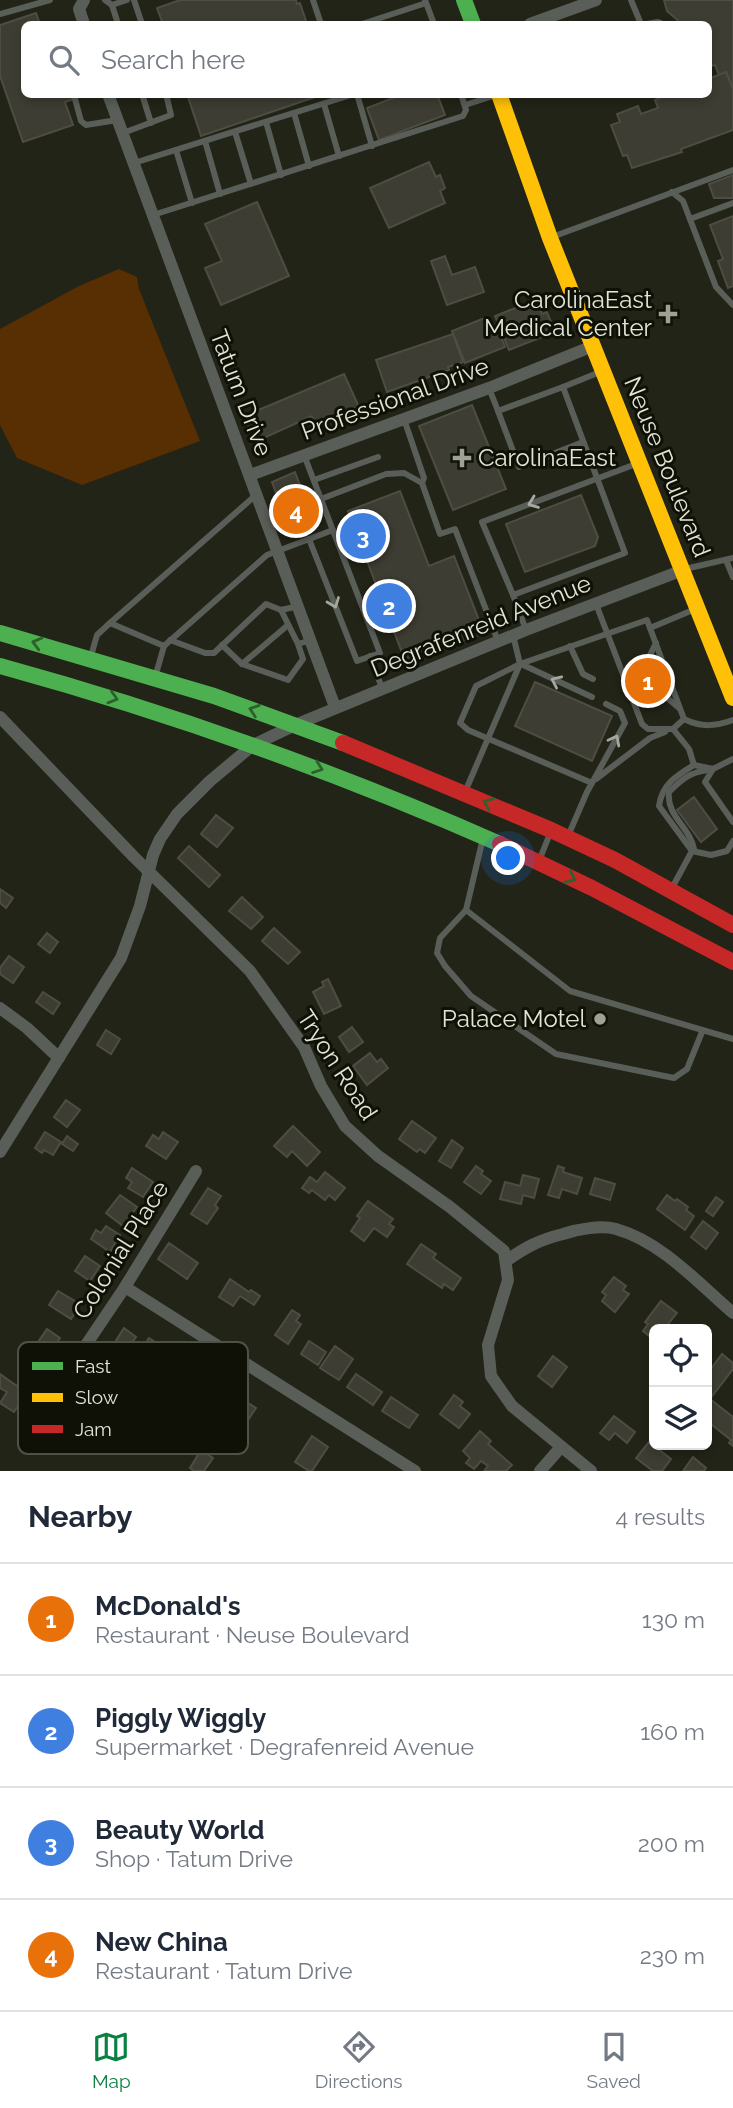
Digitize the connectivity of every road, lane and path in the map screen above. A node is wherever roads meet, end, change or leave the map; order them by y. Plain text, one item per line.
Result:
1 (50, 0) edge
2 (84, 0) edge
3 (105, 0) edge
4 (127, 0) edge
5 (134, 0) edge
6 (464, 0) edge
7 (596, 0) edge
8 (631, 0) edge
9 (316, 1) edge
10 (426, 2) edge
11 (112, 5) junction
12 (0, 15) edge
13 (83, 21) edge
14 (117, 21) edge
15 (141, 21) edge
16 (320, 21) edge
17 (371, 21) edge
18 (433, 21) edge
19 (472, 21) edge
20 (538, 21) edge
21 (640, 21) edge
22 (110, 98) edge
23 (143, 98) edge
24 (167, 98) edge
25 (339, 98) edge
26 (356, 98) edge
27 (462, 98) edge
28 (486, 98) edge
29 (499, 98) edge
30 (75, 99) dead end
31 (324, 104) junction
32 (465, 105) junction
33 (294, 113) junction
34 (118, 120) junction
35 (266, 122) junction
36 (151, 123) junction
37 (234, 132) junction
38 (123, 133) junction
39 (205, 141) junction
40 (372, 146) junction
41 (176, 150) junction
42 (339, 156) junction
43 (134, 163) junction
44 (309, 166) junction
45 (733, 170) edge
46 (281, 175) junction
47 (251, 184) junction
48 (672, 192) junction
49 (220, 194) junction
50 (192, 203) junction
51 (733, 203) edge
52 (153, 215) junction
53 (690, 219) junction
54 (550, 238) junction
55 (732, 303) edge
56 (593, 346) junction
57 (604, 371) junction
58 (563, 387) junction
59 (489, 388) junction
60 (498, 411) junction
61 (404, 419) junction
62 (583, 442) junction
63 (304, 455) junction
64 (378, 457) dead end
65 (641, 462) junction
66 (250, 475) junction
67 (597, 478) junction
68 (314, 480) junction
69 (422, 483) junction
70 (257, 495) junction
71 (321, 499) junction
72 (333, 530) junction
73 (309, 539) junction
74 (278, 551) junction
75 (730, 559) edge
76 (684, 570) junction
77 (733, 578) edge
78 (513, 595) junction
79 (596, 604) junction
80 (299, 606) junction
81 (698, 608) junction
82 (281, 610) junction
83 (110, 623) junction
84 (288, 625) junction
85 (650, 628) junction
86 (526, 630) junction
87 (0, 633) edge
88 (607, 633) junction
89 (513, 635) junction
90 (170, 640) junction
91 (498, 641) junction
92 (305, 642) junction
93 (656, 643) junction
94 (222, 645) junction
95 (164, 646) junction
96 (570, 646) junction
97 (370, 656) junction
98 (90, 658) junction
99 (242, 664) junction
100 (520, 664) junction
101 (0, 666) edge
102 (155, 677) junction
103 (593, 680) dead end
104 (383, 688) junction
105 (592, 697) dead end
106 (733, 698) edge
107 (606, 704) dead end
108 (335, 707) junction
109 (681, 709) junction
110 (0, 717) edge
111 (684, 719) junction
112 (733, 720) edge
113 (295, 725) junction
114 (673, 729) junction
115 (488, 739) junction
116 (253, 745) junction
117 (733, 759) edge
118 (694, 765) junction
119 (713, 769) junction
120 (592, 783) junction
121 (464, 793) junction
122 (733, 822) edge
123 (551, 830) junction
124 (483, 836) junction
125 (567, 837) junction
126 (733, 841) edge
127 (692, 851) junction
128 (539, 862) junction
129 (148, 870) junction
130 (671, 890) junction
131 (466, 910) junction
132 (733, 925) edge
133 (733, 962) edge
134 (0, 1008) edge
135 (702, 1032) junction
136 (733, 1040) edge
137 (59, 1058) junction
138 (0, 1152) edge
139 (196, 1171) dead end
140 (506, 1261) junction
141 (125, 1287) junction
142 (733, 1313) edge
143 (88, 1342) edge
144 (212, 1342) edge
145 (248, 1365) edge
146 (561, 1447) junction
147 (415, 1471) edge
148 (540, 1471) edge
149 (591, 1471) edge

1 - 12 lane
2 - 13 street
3 - 11 lane
4 - 11 lane
5 - 15 lane
6 - 19 main road
7 - 20 street
8 - 21 lane
9 - 16 lane
10 - 17 lane
10 - 18 lane
11 - 14 lane
22 - 34 street, Tatum Drive
23 - 36 lane
24 - 36 lane
25 - 31 lane
26 - 40 lane
27 - 32 lane
28 - 32 lane
29 - 54 main road, Neuse Boulevard
30 - 34 lane
31 - 33 lane
31 - 42 lane
32 - 40 lane
33 - 35 lane
33 - 44 lane
34 - 38 street, Tatum Drive
35 - 37 lane
35 - 46 lane
36 - 38 lane
37 - 39 lane
37 - 47 lane
38 - 43 street, Tatum Drive
39 - 41 lane
39 - 49 lane
40 - 42 lane
41 - 43 lane
41 - 50 lane
42 - 44 lane
43 - 52 street, Tatum Drive
44 - 46 lane
45 - 48 lane
46 - 47 lane
47 - 49 lane
48 - 53 lane
48 - 54 lane
49 - 50 lane
50 - 52 lane
51 - 53 lane
52 - 66 street, Tatum Drive
53 - 55 lane
54 - 56 main road, Neuse Boulevard
56 - 57 main road, Neuse Boulevard
56 - 59 street, Professional Drive
57 - 58 lane
57 - 65 main road, Neuse Boulevard
58 - 60 lane
58 - 62 lane
59 - 60 lane
59 - 61 street, Professional Drive
60 - 62 lane
61 - 63 street, Professional Drive
61 - 69 lane
62 - 67 lane
63 - 66 street, Professional Drive
63 - 68 lane
64 - 68 lane
65 - 67 lane
65 - 76 main road, Neuse Boulevard
66 - 70 street, Tatum Drive
67 - 78 lane
67 -> 78 lane
68 - 71 lane
69 - 71 lane
69 - 91 lane
70 - 74 street, Tatum Drive
70 - 83 lane
71 - 72 lane
72 - 73 lane
72 - 97 lane
73 - 74 lane
73 -> 97 lane
74 - 80 street, Tatum Drive
74 - 90 lane
75 - 76 lane
75 - 77 lane
76 - 79 street, Degrafenreid Avenue
76 - 81 main road, Neuse Boulevard
78 - 86 lane
79 - 86 street, Degrafenreid Avenue
79 - 88 lane
80 - 82 lane
80 - 92 street, Tatum Drive
81 - 85 lane
81 - 106 main road, Neuse Boulevard
82 - 84 lane
82 - 94 lane
83 - 95 lane
83 - 98 lane
84 - 92 lane
84 - 99 lane
85 - 88 lane
85 - 93 lane
86 - 89 street, Degrafenreid Avenue
98 -> 87 main road
88 - 96 lane
88 - 114 lane
89 - 91 street, Degrafenreid Avenue
89 - 100 lane
90 - 94 lane
90 - 95 lane
91 - 104 street, Degrafenreid Avenue
92 - 99 lane
92 - 108 street, Tatum Drive
93 - 109 lane
93 - 109 lane
94 - 99 lane
95 - 102 lane
96 - 100 lane
96 - 103 lane
97 - 104 lane
98 - 102 main road
105 -> 100 lane
100 - 115 lane
100 - 115 lane
101 -> 116 main road
113 -> 102 main road
104 - 108 street, Degrafenreid Avenue
120 -> 107 lane
108 - 113 street, Degrafenreid Avenue
109 - 111 lane
110 - 129 street, Tryon Road
111 - 112 lane
111 - 114 lane
113 - 116 street, Degrafenreid Avenue
113 - 121 main road
114 - 118 lane
114 - 120 lane
115 - 120 lane
115 - 121 lane
116 -> 124 main road
116 - 129 street, Degrafenreid Avenue
117 - 119 lane
118 - 119 lane
118 - 127 lane
119 - 122 lane
119 - 127 lane
120 - 125 lane
123 -> 121 main road
123 - 125 main road
123 - 128 lane
124 - 128 main road
124 - 131 lane
125 - 130 main road
126 - 127 lane
127 - 130 lane
128 -> 133 main road
129 - 137 street, Degrafenreid Avenue
129 - 140 street, Tryon Road
130 - 132 main road
131 - 135 lane
131 - 135 lane
134 - 137 street
135 - 136 lane
137 - 138 street, Degrafenreid Avenue
139 - 141 street, Colonial Place
140 - 142 street
140 - 146 street
141 - 143 street, Colonial Place
141 - 144 street
145 - 147 street
146 - 148 street
146 - 149 street

